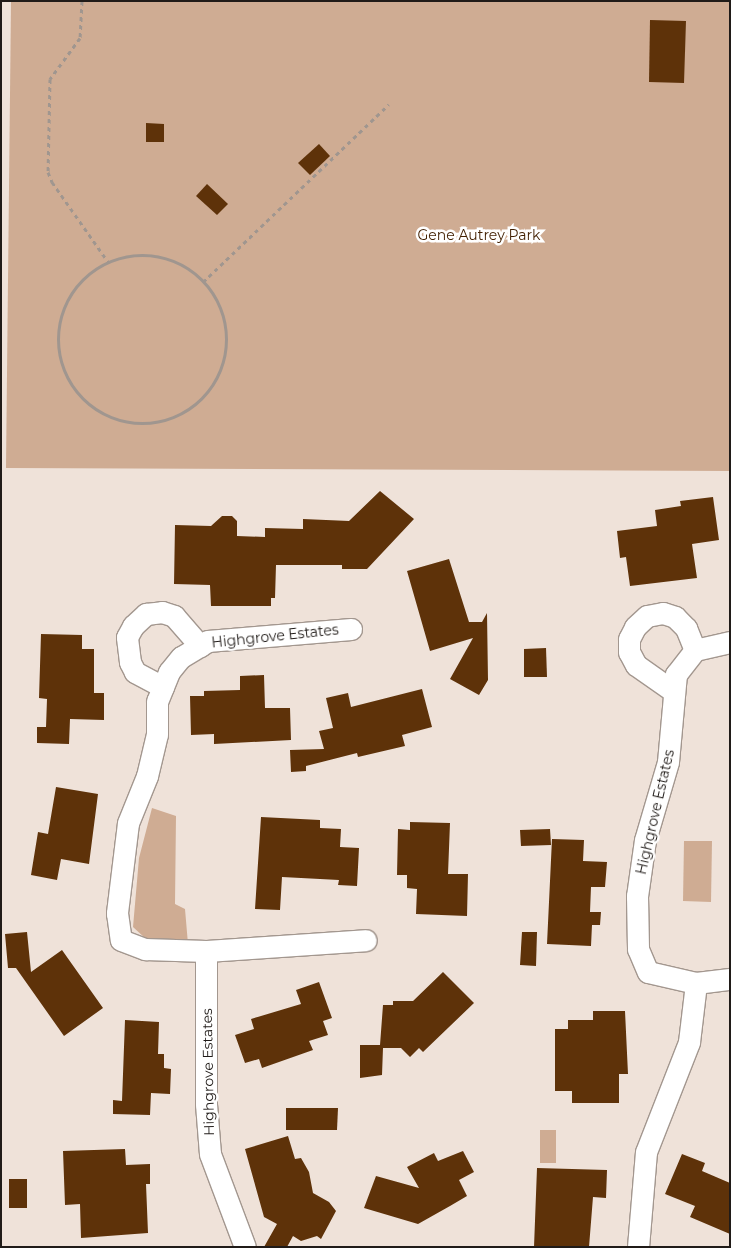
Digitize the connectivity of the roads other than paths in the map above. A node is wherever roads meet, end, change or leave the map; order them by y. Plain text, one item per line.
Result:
1 (351, 629) dead end
2 (730, 642) edge
3 (200, 646) junction
4 (695, 650) junction
5 (163, 687) junction
6 (673, 691) junction
7 (366, 940) dead end
8 (206, 952) junction
9 (730, 980) edge
10 (696, 983) junction
11 (245, 1247) edge
12 (638, 1247) edge

1 - 3 street, Highgrove Estates
2 - 4 street
3 - 5 street, Highgrove Estates
3 - 5 street, Highgrove Estates
4 - 6 street, Highgrove Estates
4 - 6 street
5 - 8 street, Highgrove Estates
6 - 10 street, Highgrove Estates
7 - 8 street, Highgrove Estates
8 - 11 street, Highgrove Estates
9 - 10 street, Highgrove Estates
10 - 12 street

